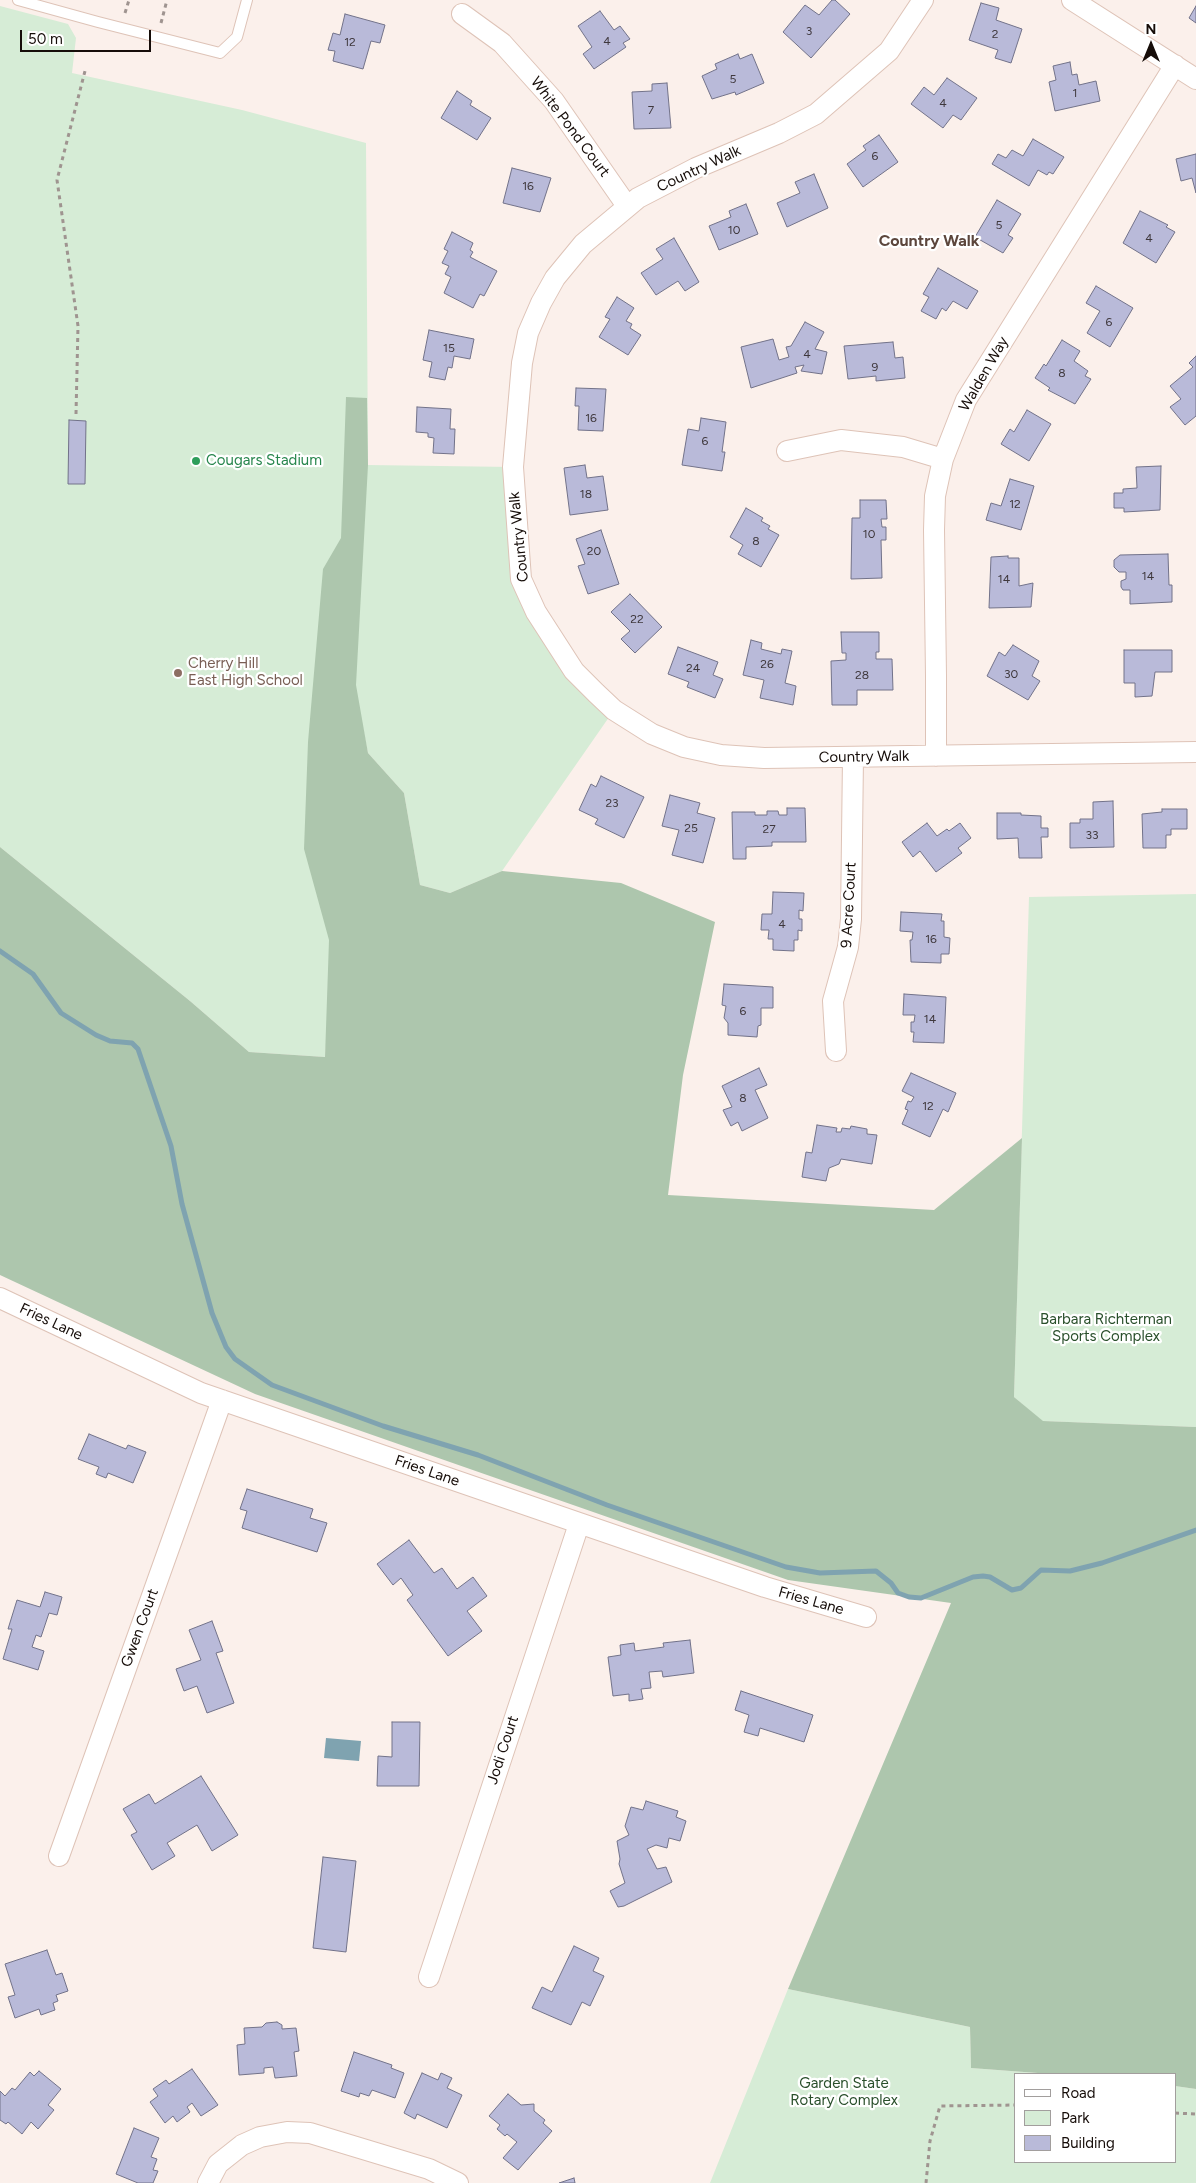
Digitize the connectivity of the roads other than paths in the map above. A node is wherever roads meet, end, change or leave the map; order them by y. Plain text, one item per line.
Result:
1 (18, 0) edge
2 (248, 0) edge
3 (923, 0) edge
4 (1072, 0) edge
5 (462, 14) dead end
6 (1175, 66) junction
7 (1196, 79) edge
8 (627, 206) junction
9 (787, 451) dead end
10 (943, 459) junction
11 (1196, 752) edge
12 (936, 756) junction
13 (854, 757) junction
14 (836, 1052) dead end
15 (0, 1298) edge
16 (222, 1400) junction
17 (579, 1524) junction
18 (866, 1617) dead end
19 (59, 1856) dead end
20 (429, 1977) dead end
21 (208, 2183) edge
22 (458, 2183) edge

1 - 2 lane
3 - 8 street, Country Walk
4 - 6 street
5 - 8 street, White Pond Court
6 - 7 street
6 - 10 street, Walden Way
8 - 13 street, Country Walk
9 - 10 street
10 - 12 street, Walden Way
11 - 12 street, Country Walk
12 - 13 street, Country Walk
13 - 14 street, 9 Acre Court
15 - 16 street, Fries Lane
16 - 17 street, Fries Lane
16 - 19 street, Gwen Court
17 - 18 street, Fries Lane
17 - 20 street, Jodi Court
21 - 22 street

